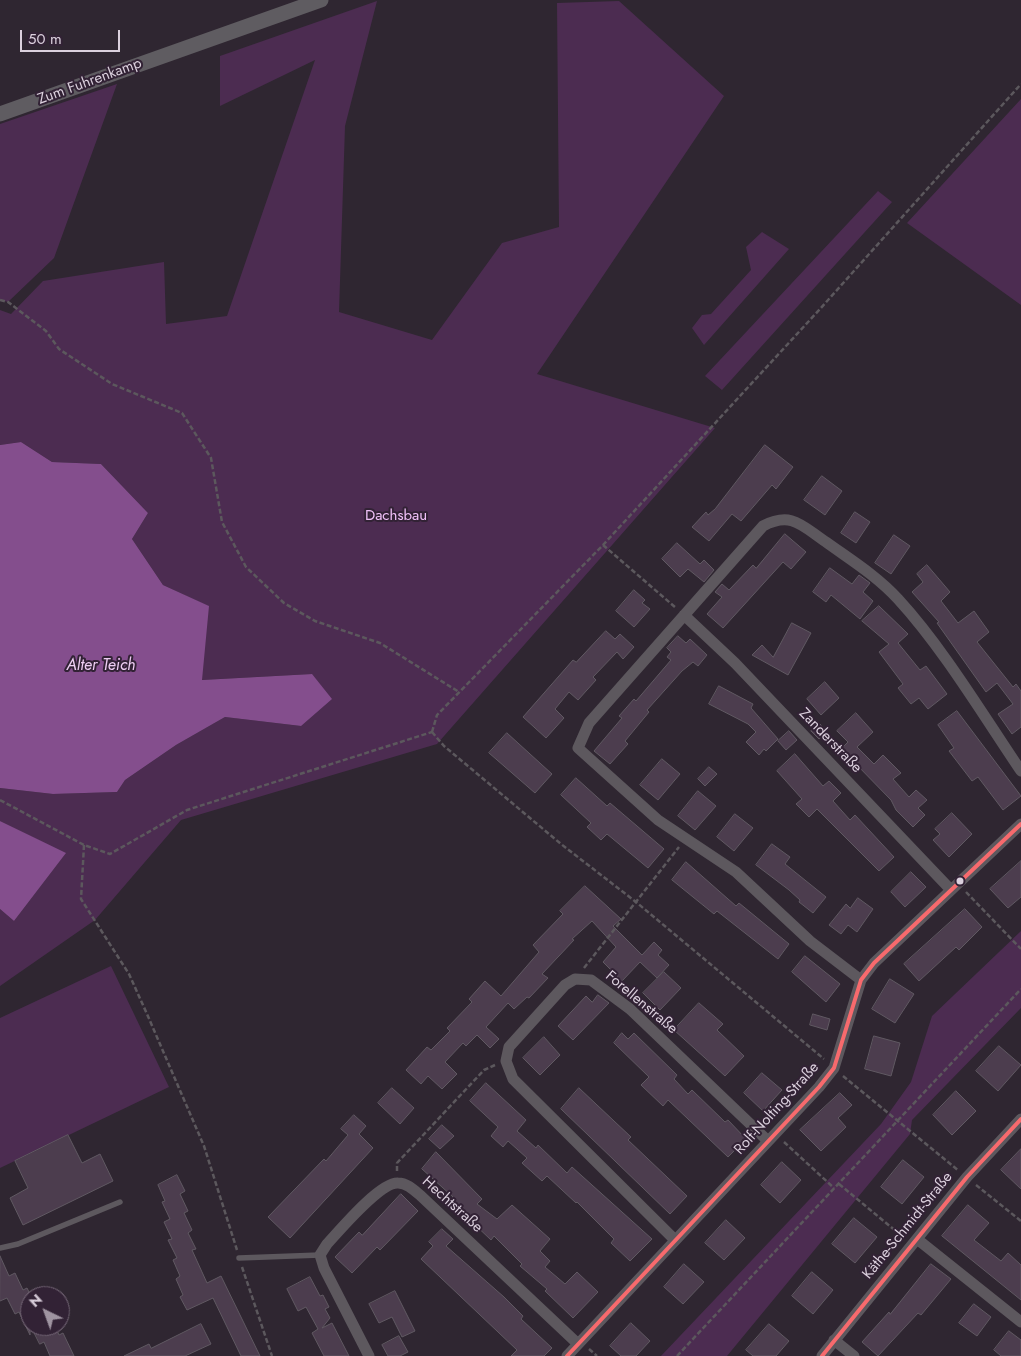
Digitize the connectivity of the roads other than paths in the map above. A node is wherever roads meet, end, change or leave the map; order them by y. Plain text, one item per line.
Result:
1 (321, 0) edge
2 (0, 114) edge
3 (684, 615) junction
4 (1021, 772) edge
5 (1021, 824) edge
6 (955, 887) junction
7 (862, 980) junction
8 (1021, 1119) edge
9 (772, 1137) junction
10 (120, 1202) dead end
11 (675, 1240) junction
12 (915, 1242) junction
13 (0, 1248) edge
14 (320, 1255) junction
15 (239, 1258) road end
16 (1021, 1322) edge
17 (834, 1340) junction
18 (578, 1344) junction
19 (368, 1356) edge
20 (567, 1356) edge
21 (822, 1356) edge
22 (854, 1356) edge

1 - 2 street, Zum Fuhrenkamp
3 - 4 street
3 - 6 street, Zanderstraße
3 - 7 street
5 - 6 street, Rolf-Nolting-Straße
6 - 7 street, Rolf-Nolting-Straße
7 - 9 street, Rolf-Nolting-Straße
8 - 12 street, Käthe-Schmidt-Straße
9 - 11 street, Rolf-Nolting-Straße
9 - 11 street, Forellenstraße
10 - 13 lane
11 - 18 street, Rolf-Nolting-Straße
12 - 16 street
12 - 17 street, Käthe-Schmidt-Straße
14 - 15 lane
14 - 18 street, Hechtstraße
14 - 19 street
17 - 21 street, Käthe-Schmidt-Straße
17 - 22 street
18 - 20 street, Rolf-Nolting-Straße

